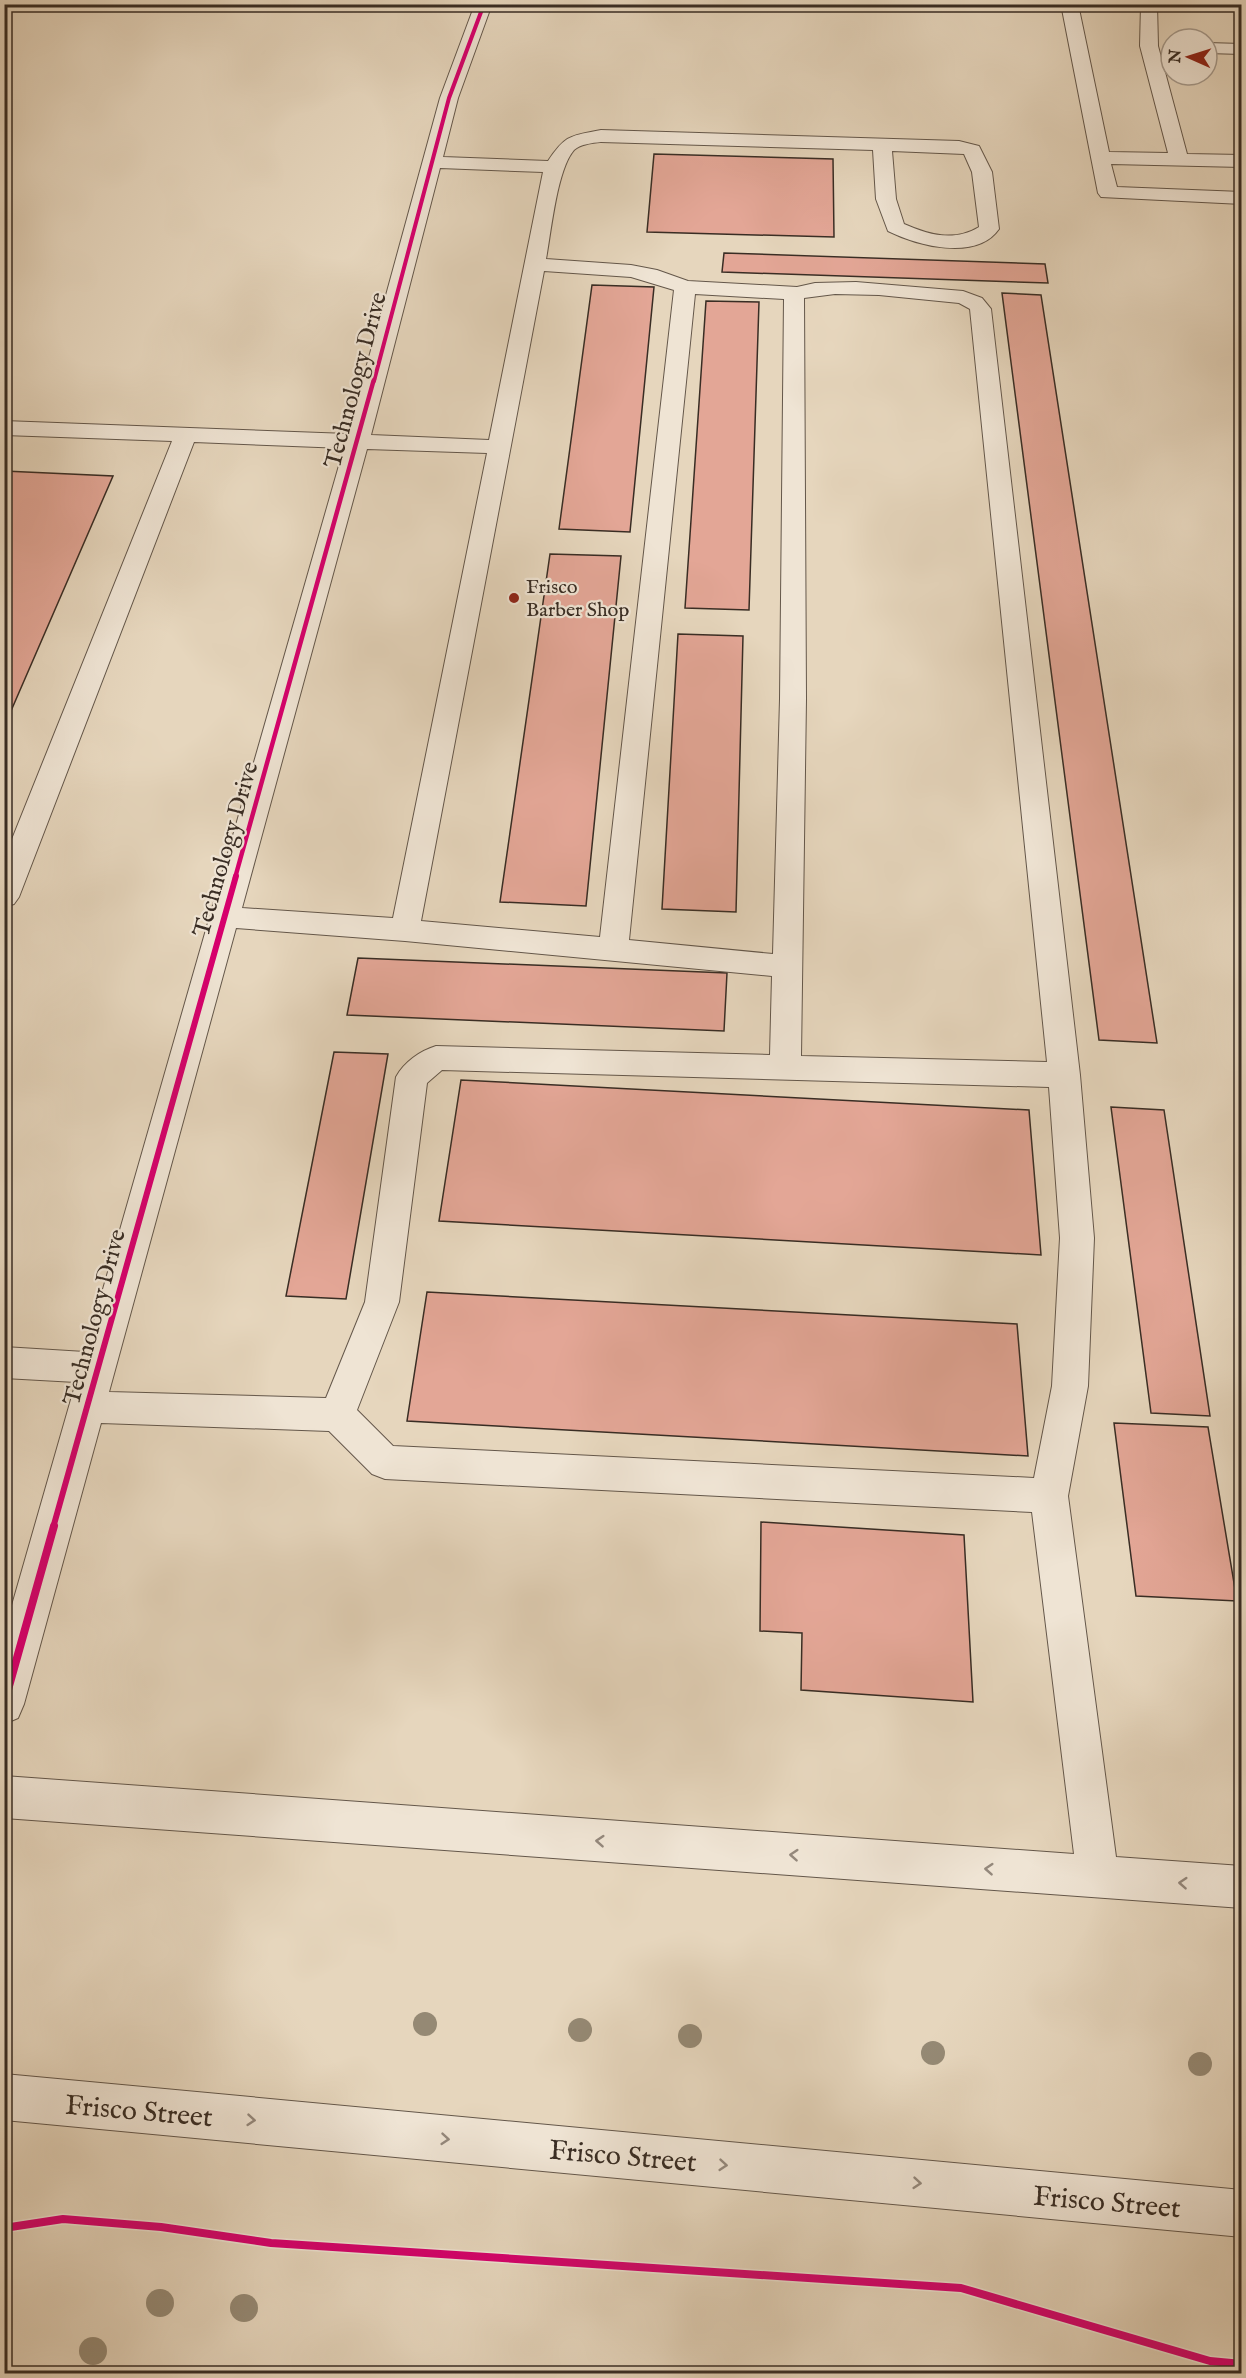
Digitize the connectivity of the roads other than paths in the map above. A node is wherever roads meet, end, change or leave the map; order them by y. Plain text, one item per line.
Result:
1 (484, 4) edge
2 (1069, 4) edge
3 (1149, 4) edge
4 (1149, 46) junction
5 (1159, 46) edge
6 (1219, 48) edge
7 (1242, 49) edge
8 (882, 144) junction
9 (1101, 158) junction
10 (1179, 159) junction
11 (1242, 161) edge
12 (432, 162) junction
13 (554, 167) junction
14 (1242, 198) edge
15 (535, 265) junction
16 (685, 287) junction
17 (797, 293) junction
18 (4, 428) edge
19 (186, 434) junction
20 (358, 440) junction
21 (499, 447) junction
22 (4, 897) edge
23 (225, 917) junction
24 (405, 930) junction
25 (613, 950) junction
26 (787, 966) junction
27 (785, 1067) junction
28 (1064, 1075) junction
29 (4, 1362) edge
30 (98, 1368) junction
31 (88, 1407) junction
32 (337, 1415) junction
33 (1049, 1496) junction
34 (4, 1704) edge
35 (4, 1797) edge
36 (1098, 1877) junction
37 (1242, 1887) edge
38 (4, 2097) edge
39 (1242, 2214) edge

1 - 12 street, Technology Drive
2 - 9 street
3 - 4 street
4 - 5 street
4 - 10 street
6 - 7 street
8 - 8 street
8 - 13 street
9 - 10 street
9 - 14 street
10 - 11 street
12 - 13 street
12 - 20 street, Technology Drive
13 - 15 street
15 - 16 street
15 - 21 street
16 - 17 street
16 - 25 street
17 - 26 street
17 - 28 street
18 - 19 street
19 - 20 street
19 - 22 street
20 - 21 street
20 - 23 street, Technology Drive
21 - 24 street
23 - 24 street
23 - 30 street, Technology Drive
24 - 25 street
25 - 26 street
26 - 27 street
27 - 28 street
27 - 32 street
28 - 33 street
29 - 30 street
30 - 31 street, Technology Drive
31 - 32 street
31 - 34 street, Technology Drive
32 - 33 street
33 - 36 street
36 -> 35 street
37 -> 36 street
38 -> 39 street, Frisco Street

